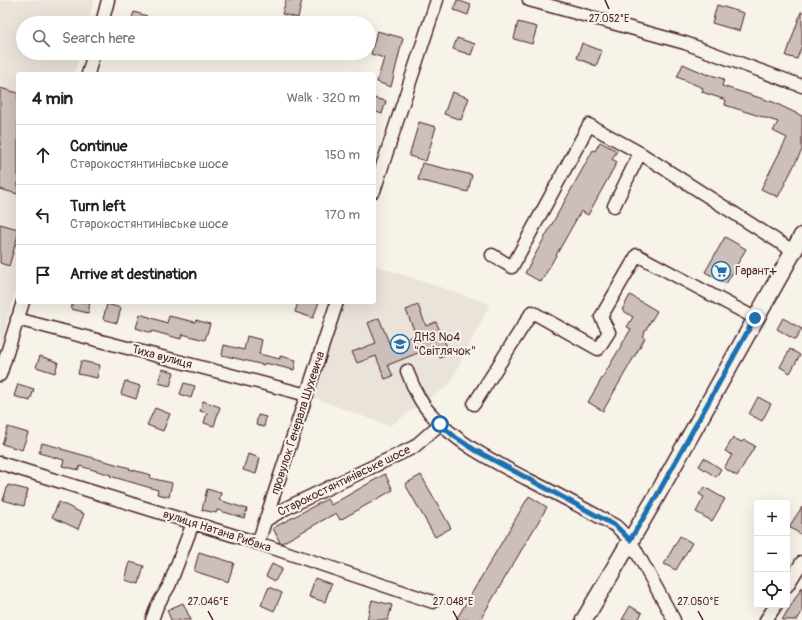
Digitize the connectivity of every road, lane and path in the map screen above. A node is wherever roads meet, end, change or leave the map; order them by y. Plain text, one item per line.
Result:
1 (108, 0) edge
2 (437, 0) edge
3 (529, 0) edge
4 (104, 16) edge
5 (92, 60) edge
6 (89, 72) edge
7 (802, 86) edge
8 (640, 153) junction
9 (376, 184) edge
10 (614, 206) dead end
11 (802, 236) edge
12 (793, 251) junction
13 (492, 255) dead end
14 (22, 304) edge
15 (336, 304) edge
16 (755, 318) junction
17 (18, 319) junction
18 (407, 371) dead end
19 (0, 375) edge
20 (307, 395) junction
21 (474, 404) dead end
22 (440, 424) junction
23 (0, 463) edge
24 (266, 520) junction
25 (193, 523) junction
26 (630, 540) junction
27 (258, 543) junction
28 (802, 562) edge
29 (790, 581) edge
30 (433, 602) dead end
31 (774, 608) edge
32 (152, 620) edge
33 (584, 620) edge
34 (674, 620) edge
35 (766, 620) edge

1 - 4 street
2 - 9 street
3 - 7 street
5 - 6 street
8 - 10 street
8 - 12 street
8 - 13 street
11 - 12 main road
12 - 16 main road
14 - 17 street
15 - 20 street, провулок Генерала Шухевича
16 - 21 street
16 - 26 main road
17 - 19 street
17 - 20 street, Тиха вулиця
18 - 22 street
20 - 24 street, провулок Генерала Шухевича
22 - 24 street, Старокостянтинівське шосе
22 - 26 street
23 - 25 street, вулиця Натана Рибака
24 - 27 street, провулок Генерала Шухевича
25 - 27 street, вулиця Натана Рибака
25 - 32 street
26 - 33 main road
26 - 34 street
27 - 30 street, вулиця Натана Рибака
28 - 29 street
31 - 35 street

